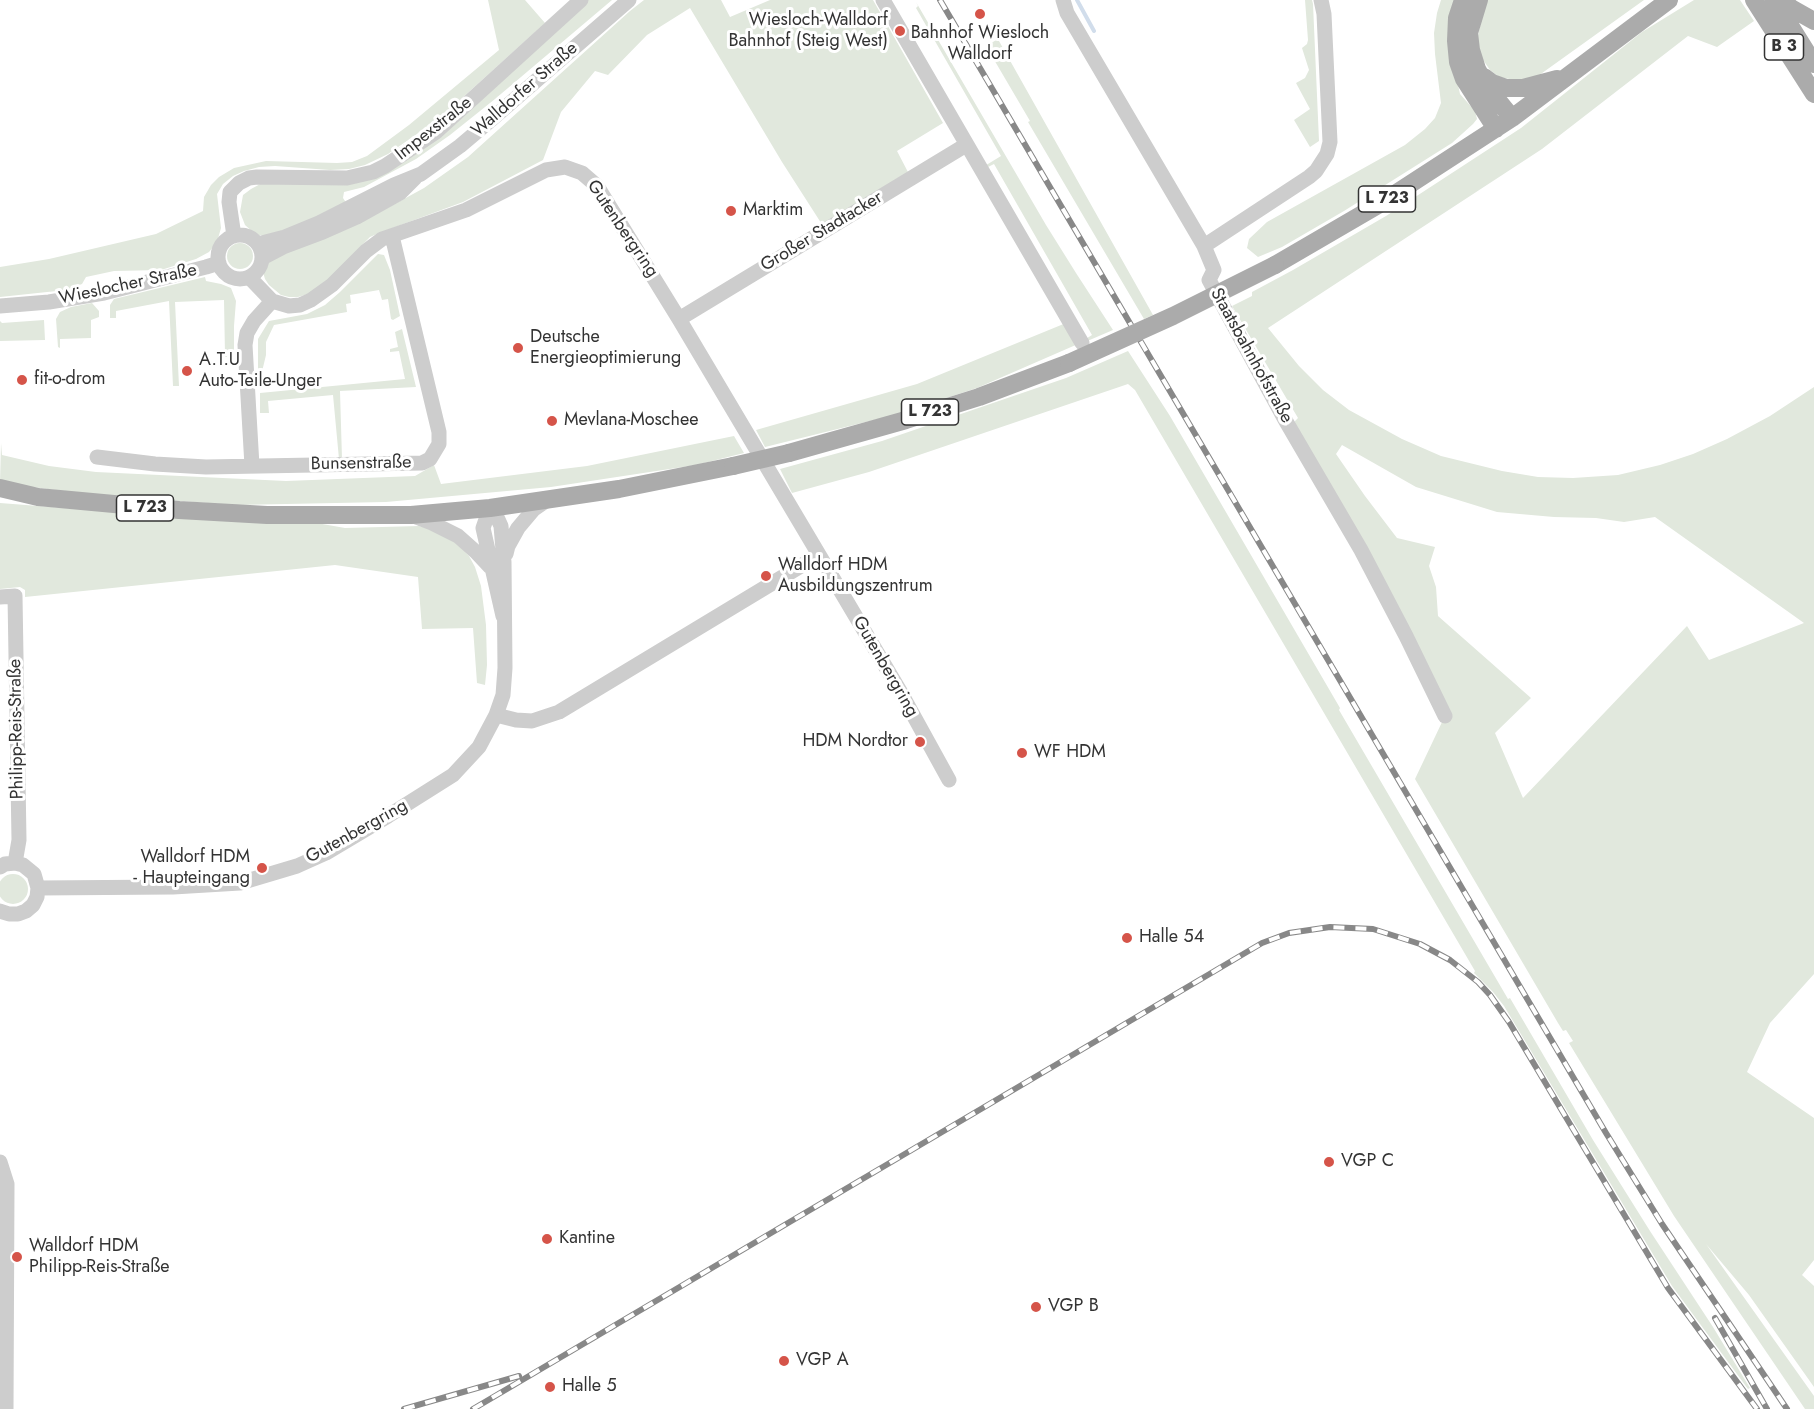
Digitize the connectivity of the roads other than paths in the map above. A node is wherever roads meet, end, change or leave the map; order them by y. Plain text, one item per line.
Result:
1 (581, 0) edge
2 (629, 0) edge
3 (882, 0) edge
4 (1063, 0) edge
5 (1321, 0) edge
6 (1463, 0) edge
7 (1479, 0) edge
8 (1669, 0) edge
9 (1754, 0) edge
10 (1774, 0) edge
11 (1782, 0) edge
12 (1814, 21) edge
13 (1814, 64) edge
14 (1573, 73) junction
15 (1481, 75) junction
16 (1814, 94) edge
17 (1512, 118) junction
18 (1496, 129) junction
19 (966, 145) junction
20 (234, 236) junction
21 (392, 236) junction
22 (1204, 246) junction
23 (260, 251) junction
24 (219, 262) junction
25 (249, 277) junction
26 (272, 301) junction
27 (0, 306) edge
28 (679, 319) junction
29 (1082, 343) dead end
30 (97, 457) dead end
31 (252, 466) junction
32 (0, 489) edge
33 (38, 497) junction
34 (0, 498) edge
35 (547, 499) junction
36 (490, 508) junction
37 (411, 515) junction
38 (819, 555) junction
39 (498, 566) junction
40 (7, 597) edge
41 (496, 715) junction
42 (1445, 716) dead end
43 (948, 780) dead end
44 (8, 865) edge
45 (39, 888) junction
46 (0, 911) edge
47 (0, 1162) edge
48 (6, 1409) edge

1 - 20 street, Impexstraße
2 - 23 street, Walldorfer Straße
3 - 19 street
4 - 22 street, Staatsbahnhofstraße
5 - 22 street
6 - 18 main road
7 - 15 main road
8 - 14 main road, L 723
9 - 16 main road, B 3
10 - 13 main road, B 3
11 - 12 main road
14 - 15 main road
14 - 17 main road, L 723
15 - 17 main road
17 - 18 main road, L 723
18 - 35 main road, L 723, bridge
19 - 28 street, Großer Stadtacker
19 - 29 street
20 - 23 street
20 - 24 street
21 - 26 street, Gutenbergring
21 - 28 street, Gutenbergring
21 - 31 street, Bunsenstraße
22 - 42 street, Staatsbahnhofstraße
23 - 25 street
24 - 25 street
24 - 27 street, Wieslocher Straße
25 - 26 street
26 - 31 street
28 - 38 street, Gutenbergring
30 - 31 street, Bunsenstraße
32 - 33 main road, L 723
33 - 34 main road, L 723
33 - 37 main road, L 723
35 - 36 main road, L 723
35 - 39 street
36 - 37 main road, L 723
36 - 39 street, Gutenbergring
37 - 39 street
38 - 41 street
38 - 43 street, Gutenbergring
39 - 41 street, Gutenbergring
40 - 44 street, Philipp-Reis-Straße
41 - 45 street, Gutenbergring
44 - 45 street
45 - 46 street
47 - 48 street

